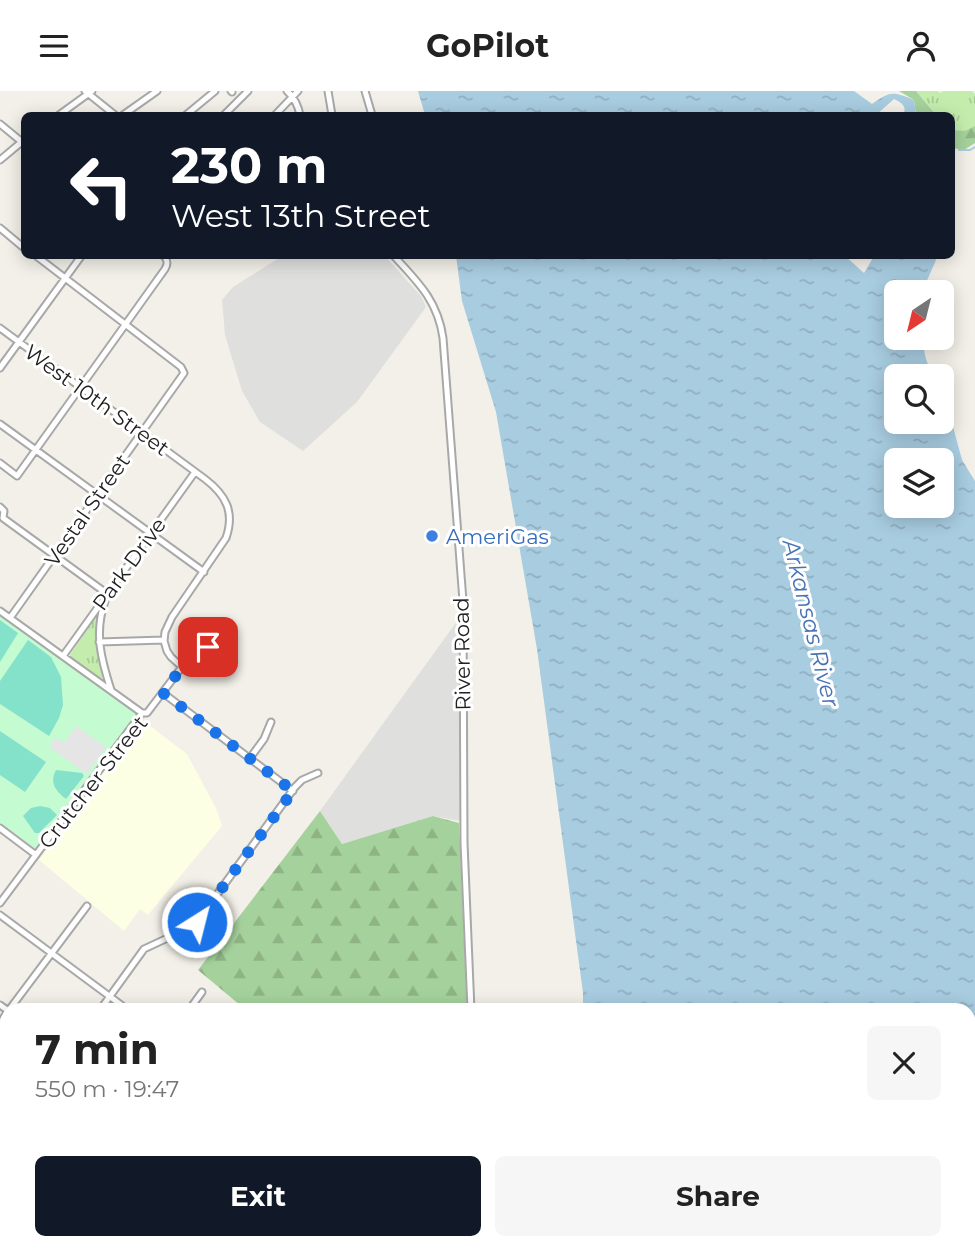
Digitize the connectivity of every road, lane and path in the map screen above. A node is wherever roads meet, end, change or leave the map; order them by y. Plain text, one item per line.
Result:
1 (157, 91) edge
2 (215, 91) edge
3 (248, 91) edge
4 (287, 91) edge
5 (299, 91) edge
6 (328, 91) edge
7 (365, 91) edge
8 (88, 92) edge
9 (293, 97) junction
10 (63, 112) edge
11 (111, 112) edge
12 (127, 112) edge
13 (190, 112) edge
14 (227, 112) edge
15 (278, 112) edge
16 (299, 112) edge
17 (332, 112) edge
18 (371, 112) edge
19 (0, 124) edge
20 (21, 140) edge
21 (21, 144) edge
22 (0, 160) edge
23 (0, 228) edge
24 (21, 246) edge
25 (40, 259) edge
26 (79, 259) edge
27 (165, 259) edge
28 (397, 259) edge
29 (65, 279) junction
30 (125, 325) junction
31 (0, 328) edge
32 (18, 343) junction
33 (0, 368) edge
34 (80, 388) junction
35 (0, 424) edge
36 (142, 433) junction
37 (36, 449) junction
38 (0, 463) edge
39 (195, 472) junction
40 (98, 495) junction
41 (0, 507) edge
42 (1, 519) edge
43 (151, 533) junction
44 (54, 555) junction
45 (204, 572) junction
46 (104, 592) junction
47 (0, 611) edge
48 (10, 618) junction
49 (164, 640) junction
50 (99, 642) junction
51 (220, 650) dead end
52 (63, 656) junction
53 (182, 667) junction
54 (111, 690) junction
55 (163, 693) junction
56 (142, 713) junction
57 (271, 722) dead end
58 (250, 758) junction
59 (318, 772) dead end
60 (293, 791) junction
61 (0, 828) edge
62 (36, 855) junction
63 (0, 903) edge
64 (87, 906) dead end
65 (0, 915) edge
66 (51, 953) junction
67 (202, 992) dead end
68 (110, 996) junction
69 (14, 1003) edge
70 (105, 1003) edge
71 (119, 1003) edge
72 (194, 1003) edge
73 (471, 1003) edge

1 - 12 street
2 - 13 street
3 - 14 street
4 - 9 street
5 - 9 street
6 - 17 street
7 - 18 street
8 - 10 street
8 - 11 street
9 - 15 street
9 - 16 street
19 - 20 street
21 - 22 street
23 - 24 street
25 - 29 street
26 - 29 street
27 - 30 street
28 - 73 street, River Road
29 - 30 street
29 - 32 street
30 - 34 street
30 - 36 street, Vestal Street
31 - 32 street, West 10th Street
32 - 33 street
32 - 34 street, West 10th Street
34 - 36 street, West 10th Street
34 - 37 street
35 - 37 street
36 - 39 street, West 10th Street
36 - 40 street, Vestal Street
37 - 38 street
37 - 40 street
39 - 43 street, Park Drive
39 - 45 street, West 10th Street
40 - 43 street
40 - 44 street, Vestal Street
41 - 42 street
42 - 44 street
43 - 45 street
43 - 46 street, Park Drive
44 - 46 street
44 - 48 street, Vestal Street
45 - 49 street, West 10th Street
46 - 50 street
46 - 52 street, Park Drive
47 - 48 street
48 - 52 street
49 - 50 street
49 - 53 street
50 - 54 street
51 - 53 street, Crutcher Street
52 - 54 street
53 - 55 street, Crutcher Street
54 - 56 street
55 - 56 street, Crutcher Street
55 - 58 street
56 - 62 street, Crutcher Street
57 - 58 street
58 - 60 street
59 - 60 street
60 - 68 street
61 - 62 street
62 - 63 street, Crutcher Street
64 - 66 street
65 - 66 street
66 - 68 street
66 - 69 street
67 - 72 street
68 - 70 street
68 - 71 street

